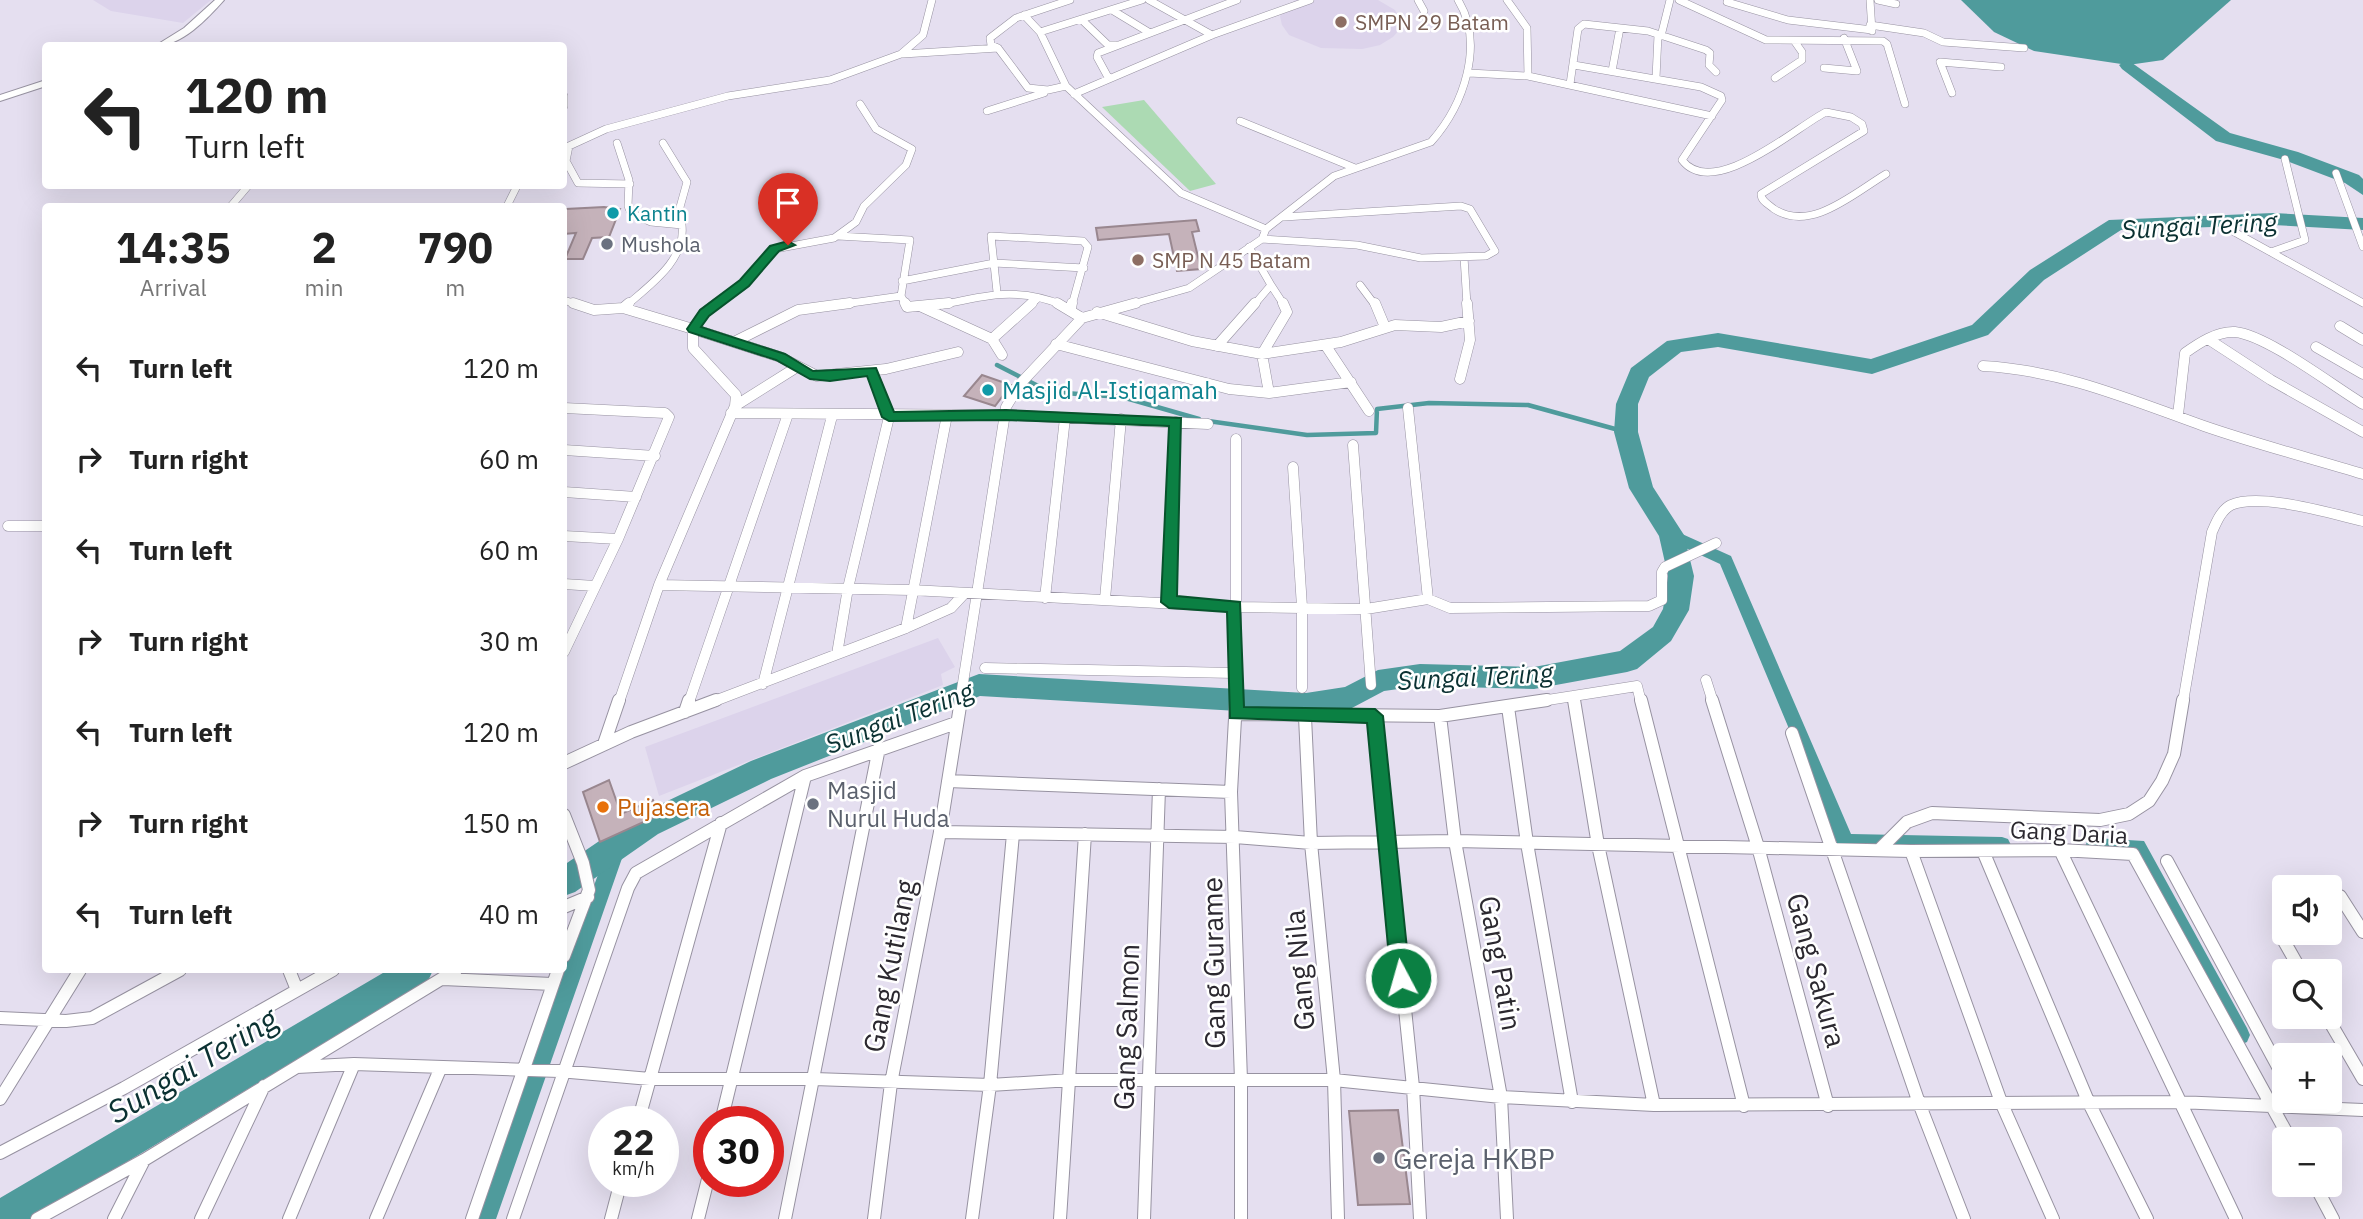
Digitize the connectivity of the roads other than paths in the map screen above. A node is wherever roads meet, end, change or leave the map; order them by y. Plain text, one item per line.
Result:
1 (220, 0) edge
2 (932, 0) edge
3 (1070, 0) edge
4 (1140, 0) edge
5 (1149, 0) edge
6 (1237, 0) edge
7 (1310, 0) edge
8 (1418, 0) edge
9 (1458, 0) edge
10 (1507, 0) edge
11 (1670, 0) edge
12 (1679, 0) edge
13 (1870, 0) edge
14 (1878, 0) edge
15 (1727, 2) dead end
16 (1896, 4) dead end
17 (1112, 10) junction
18 (1423, 11) dead end
19 (1024, 15) junction
20 (1082, 20) junction
21 (1183, 20) junction
22 (1831, 26) junction
23 (1871, 27) junction
24 (1620, 28) junction
25 (1040, 32) junction
26 (1150, 33) junction
27 (1660, 35) junction
28 (1212, 36) junction
29 (1840, 38) junction
30 (1875, 40) junction
31 (166, 42) edge
32 (1795, 42) junction
33 (1116, 45) junction
34 (1980, 45) junction
35 (999, 48) junction
36 (2024, 48) dead end
37 (901, 54) junction
38 (1574, 65) junction
39 (1989, 66) junction
40 (2001, 67) dead end
41 (1824, 68) dead end
42 (1612, 71) junction
43 (1716, 72) dead end
44 (1469, 73) junction
45 (1528, 76) junction
46 (1656, 78) junction
47 (1775, 78) dead end
48 (1110, 79) junction
49 (42, 84) edge
50 (1570, 84) junction
51 (1066, 86) junction
52 (1044, 93) junction
53 (1952, 93) dead end
54 (1074, 94) junction
55 (0, 98) edge
56 (860, 104) dead end
57 (1905, 104) dead end
58 (987, 111) dead end
59 (1712, 116) junction
60 (1240, 121) dead end
61 (663, 143) dead end
62 (617, 144) dead end
63 (567, 156) edge
64 (2285, 159) dead end
65 (567, 163) edge
66 (1355, 167) junction
67 (2336, 173) dead end
68 (1886, 174) dead end
69 (629, 184) junction
70 (245, 189) edge
71 (233, 203) edge
72 (1284, 217) junction
73 (682, 225) junction
74 (2227, 228) dead end
75 (1266, 229) junction
76 (838, 236) junction
77 (1262, 239) junction
78 (1250, 247) junction
79 (2363, 247) edge
80 (2271, 252) junction
81 (1464, 257) junction
82 (994, 263) junction
83 (1084, 268) junction
84 (902, 281) junction
85 (1270, 285) junction
86 (1360, 285) dead end
87 (997, 292) junction
88 (901, 296) junction
89 (1038, 298) junction
90 (567, 301) edge
91 (2363, 303) edge
92 (922, 307) junction
93 (623, 308) junction
94 (1071, 308) junction
95 (1097, 312) junction
96 (1082, 318) junction
97 (1469, 321) junction
98 (2340, 326) dead end
99 (1385, 327) junction
100 (693, 329) junction
101 (992, 339) junction
102 (2208, 339) junction
103 (2363, 340) edge
104 (734, 342) junction
105 (1056, 344) junction
106 (1217, 346) junction
107 (1326, 346) junction
108 (2316, 347) dead end
109 (958, 352) dead end
110 (1262, 354) junction
111 (1002, 355) dead end
112 (1983, 366) dead end
113 (797, 367) junction
114 (872, 371) junction
115 (2363, 373) edge
116 (1460, 379) dead end
117 (1351, 382) junction
118 (1269, 393) junction
119 (2363, 404) edge
120 (567, 408) edge
121 (1408, 408) dead end
122 (733, 410) junction
123 (1369, 411) dead end
124 (788, 414) junction
125 (947, 415) junction
126 (1006, 415) junction
127 (2178, 415) junction
128 (832, 416) junction
129 (889, 417) junction
130 (1065, 418) junction
131 (1121, 419) junction
132 (1176, 422) junction
133 (1208, 424) dead end
134 (2363, 432) edge
135 (1236, 439) dead end
136 (1353, 445) dead end
137 (567, 450) edge
138 (655, 456) junction
139 (1293, 467) dead end
140 (2363, 474) edge
141 (567, 492) edge
142 (636, 497) junction
143 (2363, 521) edge
144 (8, 526) dead end
145 (42, 526) edge
146 (567, 536) edge
147 (618, 539) junction
148 (1716, 543) dead end
149 (567, 584) edge
150 (659, 585) junction
151 (595, 586) junction
152 (727, 587) junction
153 (848, 588) junction
154 (787, 590) junction
155 (911, 590) junction
156 (969, 595) junction
157 (1045, 598) junction
158 (1105, 599) junction
159 (1428, 599) junction
160 (1169, 602) junction
161 (1235, 607) junction
162 (1302, 607) junction
163 (1366, 609) junction
164 (906, 628) junction
165 (568, 635) edge
166 (837, 654) junction
167 (985, 668) dead end
168 (1234, 673) junction
169 (1706, 680) dead end
170 (763, 684) junction
171 (1371, 685) dead end
172 (1302, 688) dead end
173 (1573, 696) junction
174 (1508, 708) junction
175 (1236, 710) junction
176 (685, 712) junction
177 (1375, 716) junction
178 (1440, 716) junction
179 (1305, 717) junction
180 (957, 718) junction
181 (1792, 733) dead end
182 (604, 744) junction
183 (879, 748) junction
184 (567, 762) edge
185 (805, 776) junction
186 (948, 781) junction
187 (1159, 789) junction
188 (1231, 792) junction
189 (721, 823) junction
190 (940, 832) junction
191 (1013, 834) junction
192 (1085, 834) junction
193 (1158, 837) junction
194 (1235, 837) junction
195 (568, 839) edge
196 (1386, 841) junction
197 (1455, 841) junction
198 (1311, 843) junction
199 (1527, 843) junction
200 (1679, 844) junction
201 (1598, 845) junction
202 (1758, 847) junction
203 (1832, 847) junction
204 (1882, 847) junction
205 (2060, 850) junction
206 (1911, 851) junction
207 (1983, 851) junction
208 (2167, 861) dead end
209 (589, 894) junction
210 (2342, 899) edge
211 (567, 905) edge
212 (2363, 932) edge
213 (567, 949) edge
214 (78, 973) edge
215 (175, 973) edge
216 (290, 973) edge
217 (328, 973) edge
218 (451, 973) edge
219 (557, 973) edge
220 (441, 979) junction
221 (552, 984) junction
222 (297, 990) junction
223 (0, 1018) edge
224 (51, 1020) junction
225 (2334, 1029) edge
226 (2272, 1056) edge
227 (354, 1064) junction
228 (297, 1067) junction
229 (441, 1067) junction
230 (526, 1069) junction
231 (561, 1071) junction
232 (650, 1079) junction
233 (814, 1079) junction
234 (1149, 1079) junction
235 (2363, 1079) edge
236 (732, 1080) junction
237 (1072, 1080) junction
238 (1241, 1080) junction
239 (1334, 1080) junction
240 (891, 1083) junction
241 (990, 1085) junction
242 (264, 1086) junction
243 (1413, 1087) junction
244 (1501, 1097) junction
245 (0, 1099) edge
246 (2088, 1101) junction
247 (1572, 1102) junction
248 (2001, 1102) junction
249 (2178, 1102) junction
250 (1919, 1103) junction
251 (2272, 1103) edge
252 (1654, 1105) junction
253 (642, 1106) edge
254 (726, 1106) edge
255 (1744, 1106) junction
256 (1828, 1106) junction
257 (2272, 1107) edge
258 (2342, 1108) edge
259 (2363, 1110) edge
260 (0, 1153) edge
261 (144, 1160) junction
262 (617, 1197) edge
263 (704, 1197) edge
264 (2321, 1197) edge
265 (37, 1219) edge
266 (114, 1219) edge
267 (201, 1219) edge
268 (289, 1219) edge
269 (376, 1219) edge
270 (472, 1219) edge
271 (513, 1219) edge
272 (611, 1219) edge
273 (698, 1219) edge
274 (785, 1219) edge
275 (874, 1219) edge
276 (972, 1219) edge
277 (1060, 1219) edge
278 (1144, 1219) edge
279 (1241, 1219) edge
280 (1338, 1219) edge
281 (1420, 1219) edge
282 (1507, 1219) edge
283 (1964, 1219) edge
284 (2053, 1219) edge
285 (2147, 1219) edge
286 (2236, 1219) edge
287 (2333, 1219) edge

1 - 31 street
2 - 37 street
3 - 19 street
4 - 17 street
5 - 21 street
6 - 21 street
7 - 28 street
8 - 18 street
9 - 44 street
10 - 45 street
11 - 27 street
12 - 32 street
13 - 23 street
14 - 16 street
15 - 22 street
17 - 20 street
17 - 26 street
19 - 25 street
19 - 35 street
20 - 25 street
20 - 33 street
21 - 26 street
21 - 28 street
22 - 23 street
22 - 29 street
23 - 30 street
23 - 34 street
24 - 27 street
24 - 38 street
24 - 42 street
25 - 51 street
26 - 33 street
27 - 43 street
27 - 46 street
28 - 48 street
29 - 30 street
29 - 32 street
29 - 41 street
30 - 57 street
32 - 47 street
33 - 48 street
34 - 36 street
34 - 39 street
35 - 37 street
35 - 52 street
37 - 63 street
38 - 42 street
38 - 50 street
39 - 40 street
39 - 53 street
42 - 46 street
44 - 45 street
44 - 66 street
45 - 50 street
46 - 59 street
48 - 54 street
49 - 55 street
50 - 59 street
51 - 52 street
51 - 54 street
52 - 58 street
54 - 75 street
56 - 76 street
59 - 68 street
60 - 66 street
61 - 73 street
62 - 69 street
64 - 80 street
65 - 69 street
66 - 72 street
67 - 79 street
69 - 73 street
70 - 71 street
72 - 75 street
72 - 81 street
73 - 93 street
74 - 80 street
75 - 77 street
76 - 84 street
76 - 100 street
77 - 78 street
77 - 81 street
78 - 85 street
78 - 95 street
80 - 91 street
81 - 97 street
82 - 83 street
82 - 83 street
82 - 84 street
82 - 87 street
83 - 94 street
84 - 88 street
85 - 106 street
85 - 110 street
86 - 99 street
87 - 89 street
87 - 92 street
88 - 92 street
88 - 104 street
89 - 94 street
89 - 101 street
90 - 93 street
92 - 101 street
93 - 100 street
94 - 96 street
95 - 96 street
95 - 106 street
96 - 105 street, Gang Kutilang
97 - 99 street
97 - 116 street
98 - 103 street
99 - 107 street
100 - 104 street
100 - 122 street
101 - 111 street
102 - 119 street
102 - 127 street
102 - 134 street
104 - 113 street
105 - 118 street
105 - 126 street, Gang Kutilang
106 - 110 street
107 - 110 street
107 - 117 street
108 - 115 street
109 - 114 street
110 - 118 street
112 - 127 street
113 - 114 street
113 - 122 street
114 - 129 street
117 - 118 street
117 - 123 street
120 - 138 street
121 - 159 street
122 - 124 street
122 - 150 street
124 - 128 street
124 - 152 street
125 - 126 street
125 - 129 street
125 - 155 street
126 - 130 street
126 - 156 street, Gang Kutilang
127 - 140 street
128 - 129 street
128 - 154 street
129 - 153 street
130 - 131 street
130 - 157 street
131 - 132 street
131 - 158 street
132 - 133 street
132 - 160 street
135 - 161 street, Gang Gurame
136 - 163 street
137 - 138 street
138 - 142 street
139 - 162 street
141 - 142 street
142 - 147 street
143 - 204 street
144 - 145 street
146 - 147 street
147 - 151 street
148 - 159 street
149 - 151 street
150 - 152 street
150 - 182 street
151 - 165 street
152 - 154 street
152 - 176 street
153 - 154 street
153 - 155 street
153 - 166 street
154 - 170 street
155 - 156 street
155 - 164 street
156 - 157 street
156 - 164 street
156 - 180 street, Gang Kutilang
157 - 158 street
158 - 160 street
159 - 163 street
160 - 161 street
161 - 162 street
161 - 168 street, Gang Gurame
162 - 163 street
162 - 172 street
163 - 171 street
164 - 166 street
166 - 170 street
167 - 168 street
168 - 175 street, Gang Gurame
169 - 202 street, Gang Sakura
170 - 176 street
173 - 174 street
173 - 200 street
173 - 201 street
174 - 178 street
174 - 199 street
175 - 179 street
175 - 188 street, Gang Gurame
176 - 182 street
177 - 178 street
177 - 179 street
177 - 196 street
178 - 197 street, Gang Patin
179 - 198 street, Gang Nila
180 - 183 street
180 - 186 street, Gang Kutilang
181 - 203 street
182 - 184 street
183 - 185 street
183 - 233 street
185 - 189 street
185 - 236 street
186 - 187 street
186 - 190 street, Gang Kutilang
187 - 188 street
187 - 193 street, Gang Salmon
188 - 194 street, Gang Gurame
189 - 231 street
189 - 232 street
190 - 191 street, Gang Daria
190 - 240 street, Gang Kutilang
191 - 192 street, Gang Daria
191 - 241 street
192 - 193 street, Gang Daria
192 - 237 street
193 - 194 street, Gang Daria
193 - 234 street, Gang Salmon
194 - 198 street, Gang Daria
194 - 238 street, Gang Gurame
195 - 209 street
196 - 197 street, Gang Daria
196 - 198 street, Gang Daria
196 - 243 street
197 - 199 street, Gang Daria
197 - 244 street, Gang Patin
198 - 239 street, Gang Nila
199 - 201 street, Gang Daria
199 - 247 street
200 - 201 street, Gang Daria
200 - 202 street, Gang Daria
200 - 255 street
201 - 252 street
202 - 203 street, Gang Daria
202 - 256 street, Gang Sakura
203 - 204 street, Gang Daria
203 - 250 street
204 - 206 street, Gang Daria
205 - 207 street, Gang Daria
205 - 249 street
205 - 251 street, Gang Daria
206 - 207 street, Gang Daria
206 - 248 street
207 - 246 street
208 - 226 street
209 - 211 street
209 - 213 street
210 - 212 street
214 - 224 street
215 - 224 street
216 - 222 street
217 - 222 street
218 - 220 street
219 - 221 street
220 - 221 street
220 - 228 street
221 - 230 street
222 - 260 street
223 - 224 street
224 - 245 street
225 - 235 street
227 - 228 street
227 - 229 street
227 - 268 street
228 - 242 street
229 - 230 street
229 - 269 street
230 - 231 street
230 - 270 street
231 - 232 street
231 - 271 street
232 - 236 street
232 - 253 street
233 - 236 street
233 - 240 street
233 - 274 street
234 - 237 street
234 - 238 street
234 - 278 street, Gang Salmon
236 - 254 street
237 - 241 street
237 - 277 street
238 - 239 street
238 - 279 street, Gang Gurame
239 - 243 street
239 - 280 street, Gang Nila
240 - 241 street
240 - 275 street, Gang Kutilang
241 - 276 street
242 - 261 street
242 - 267 street
243 - 244 street
243 - 281 street
244 - 247 street
244 - 282 street, Gang Patin
246 - 248 street
246 - 249 street
246 - 285 street
247 - 252 street
248 - 250 street
248 - 284 street
249 - 257 street
249 - 286 street
250 - 256 street
250 - 283 street
252 - 255 street
255 - 256 street
258 - 259 street
261 - 265 street
261 - 266 street
262 - 272 street
263 - 273 street
264 - 287 street

